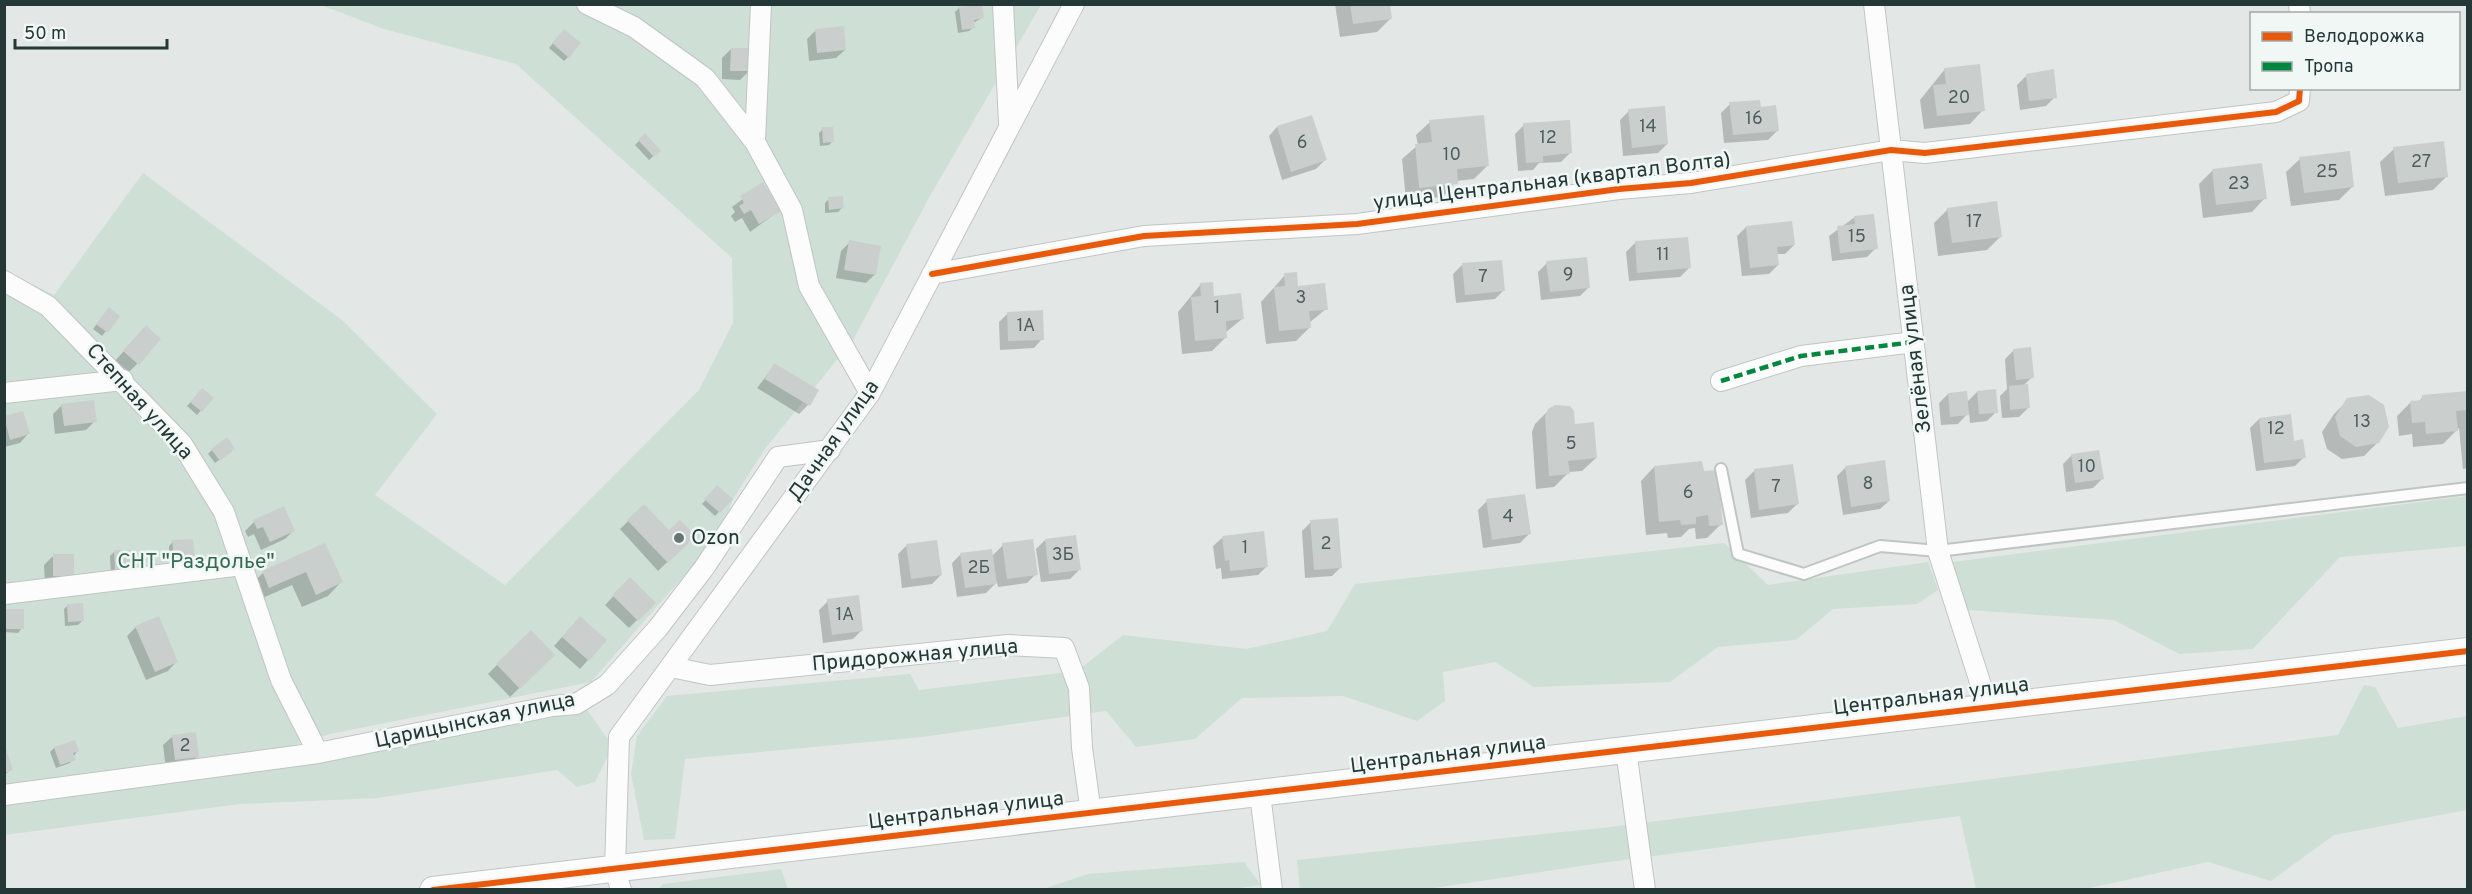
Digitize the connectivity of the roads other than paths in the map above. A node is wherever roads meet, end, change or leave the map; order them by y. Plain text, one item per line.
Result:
1 (587, 4) edge
2 (761, 4) edge
3 (1003, 4) edge
4 (1074, 4) edge
5 (1874, 4) edge
6 (2300, 90) edge
7 (1010, 126) junction
8 (755, 142) junction
9 (1891, 150) junction
10 (932, 274) junction
11 (4, 281) edge
12 (1914, 342) junction
13 (123, 380) junction
14 (1721, 381) dead end
15 (4, 393) edge
16 (870, 393) junction
17 (830, 450) junction
18 (1721, 468) dead end
19 (2468, 488) edge
20 (1938, 551) junction
21 (242, 565) junction
22 (4, 594) edge
23 (2468, 651) edge
24 (671, 667) junction
25 (1988, 707) junction
26 (1626, 750) junction
27 (318, 753) junction
28 (1260, 794) junction
29 (4, 795) edge
30 (1091, 813) junction
31 (618, 879) edge
32 (433, 890) edge
33 (1272, 890) edge
34 (1645, 890) edge

1 - 8 street
2 - 8 street
3 - 7 street
4 - 7 street, Дачная улица
5 - 9 street, Зелёная улица
6 - 9 street, улица Центральная (квартал Волта)
7 - 10 street, Дачная улица
8 - 16 street
9 - 10 street, улица Центральная (квартал Волта)
9 - 12 street, Зелёная улица
10 - 16 street, Дачная улица
11 - 13 street, Степная улица
12 - 14 street
12 - 20 street, Зелёная улица
13 - 15 street
13 - 21 street, Степная улица
16 - 17 street, Дачная улица
17 - 24 street, Дачная улица
17 - 27 street, Царицынская улица
18 - 20 lane
19 - 20 lane
20 - 25 street, Зелёная улица
21 - 22 street
21 - 27 street, Степная улица
23 - 25 street, Центральная улица
24 - 30 street, Придорожная улица
24 - 31 street, Дачная улица
25 - 26 street, Центральная улица
26 - 28 street, Центральная улица
26 - 34 street
27 - 29 street, Царицынская улица
28 - 30 street, Центральная улица
28 - 33 street
30 - 31 street, Центральная улица
31 - 32 street, Центральная улица

